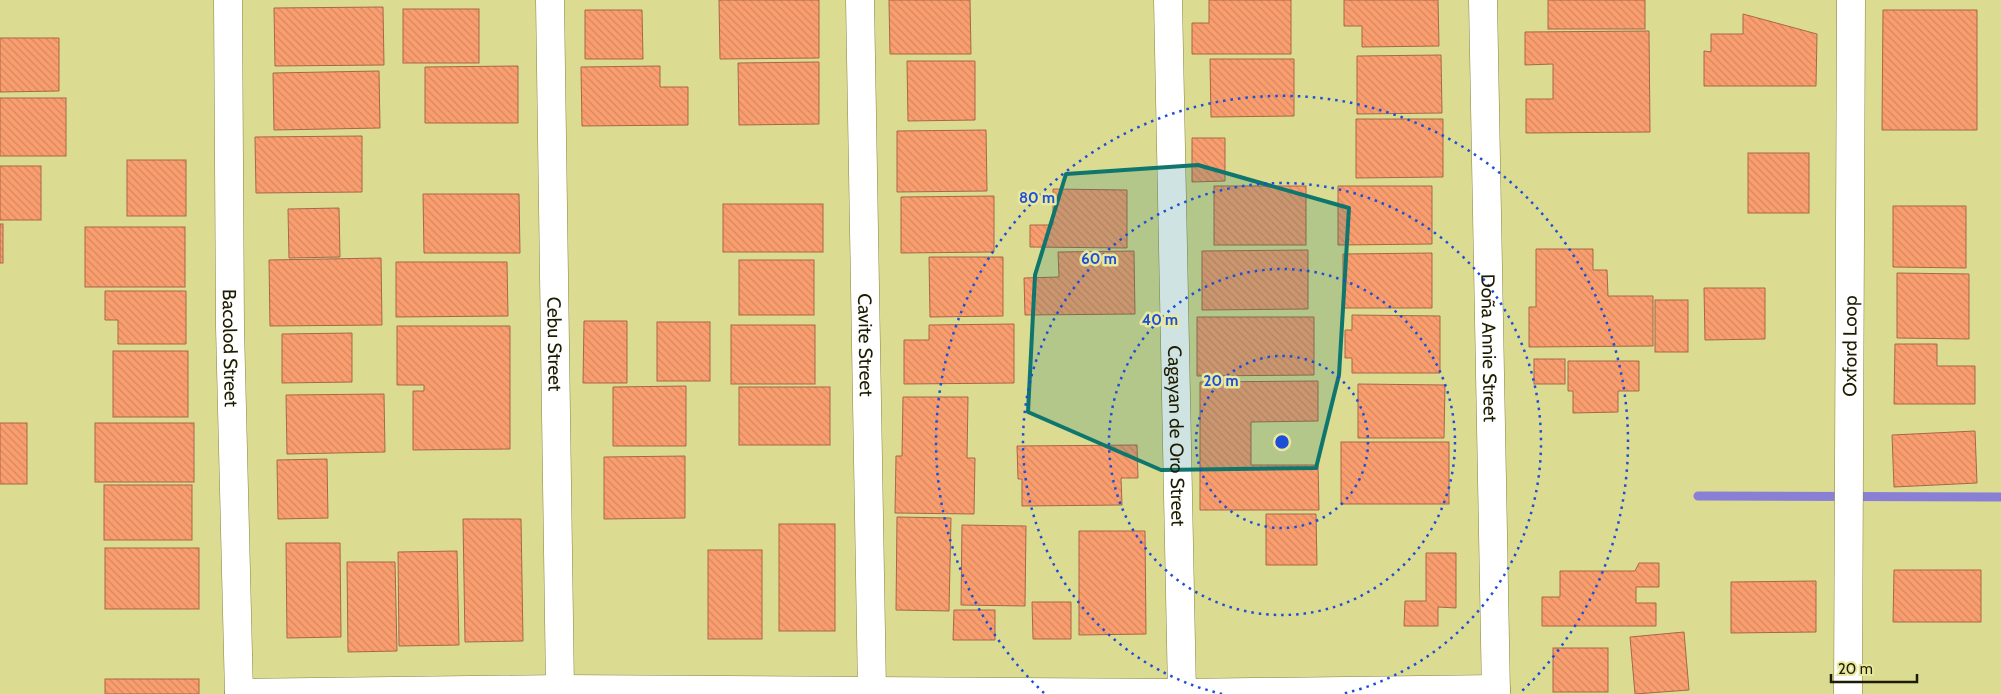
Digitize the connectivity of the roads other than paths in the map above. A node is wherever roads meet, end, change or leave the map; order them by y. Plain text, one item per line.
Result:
1 (228, 0) edge
2 (550, 0) edge
3 (860, 0) edge
4 (1168, 0) edge
5 (1483, 0) edge
6 (1851, 0) edge
7 (560, 689) junction
8 (872, 690) junction
9 (1496, 691) edge
10 (1182, 693) edge
11 (239, 694) edge
12 (1848, 694) edge

1 - 11 street, Bacolod Street
2 - 7 street, Cebu Street
3 - 8 street, Cavite Street
4 - 10 street, Cagayan de Oro Street
5 - 9 street, Doña Annie Street
6 - 12 street, Oxford Loop
7 - 8 street
7 - 11 street
8 - 10 street
9 - 10 street

